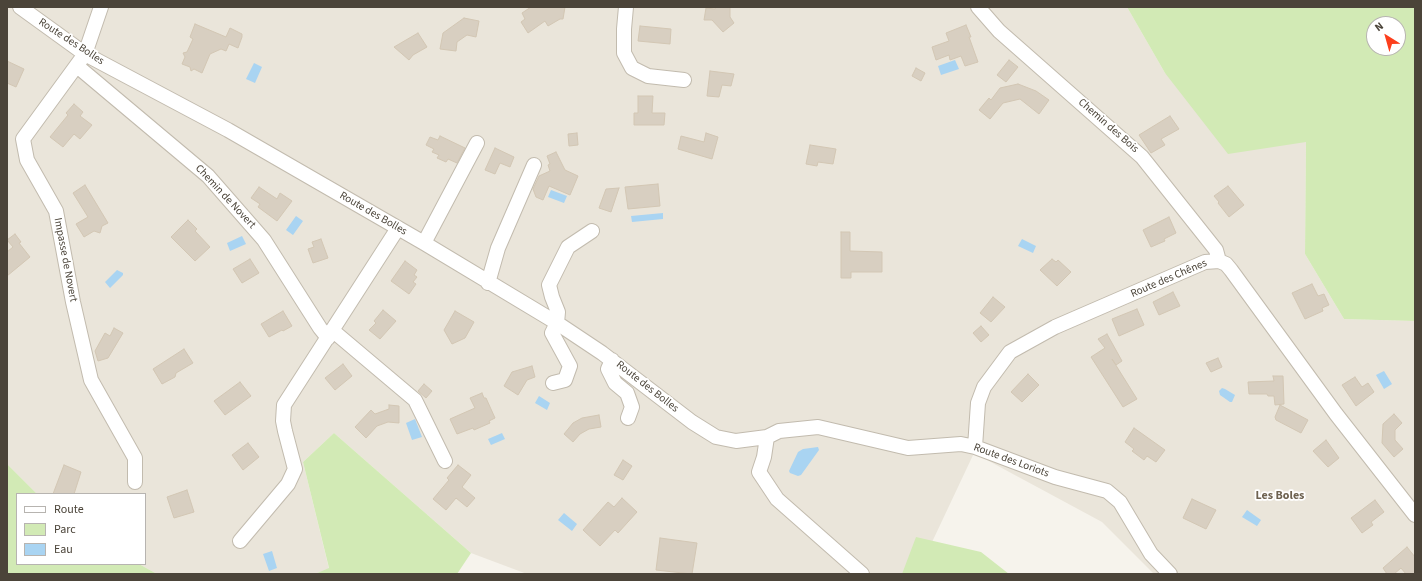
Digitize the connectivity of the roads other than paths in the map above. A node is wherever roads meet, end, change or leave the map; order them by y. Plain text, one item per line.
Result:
1 (20, 7) edge
2 (101, 7) edge
3 (626, 7) edge
4 (978, 7) edge
5 (85, 54) junction
6 (77, 66) junction
7 (684, 80) dead end
8 (477, 143) dead end
9 (534, 165) dead end
10 (398, 228) junction
11 (592, 231) dead end
12 (424, 243) junction
13 (1219, 261) junction
14 (488, 283) junction
15 (557, 323) junction
16 (330, 334) junction
17 (612, 360) junction
18 (553, 383) dead end
19 (628, 418) dead end
20 (716, 437) joint
21 (767, 438) junction
22 (974, 447) junction
23 (445, 461) dead end
24 (135, 482) dead end
25 (1415, 515) edge
26 (240, 541) dead end
27 (862, 574) edge
28 (1170, 574) edge

1 - 5 street, Route des Bolles
2 - 5 street, Impasse de Novert
3 - 7 street
4 - 13 street, Chemin des Bois
5 - 6 street, Impasse de Novert
5 - 10 street, Route des Bolles
6 - 16 street, Chemin de Novert
6 - 24 street, Impasse de Novert
8 - 12 street
9 - 14 street
10 - 12 street, Route des Bolles
10 - 16 street
11 - 15 street
12 - 14 street, Route des Bolles
13 - 22 street, Route des Chênes
13 - 25 street, Route des Chênes
14 - 15 street, Route des Bolles
15 - 17 street, Route des Bolles
15 - 18 street
16 - 23 street, Chemin de Novert
16 - 26 street
17 - 19 street
17 - 20 street, Route des Bolles
20 - 21 street, Route des Loriots
21 - 22 street, Route des Loriots
21 - 27 street
22 - 28 street, Route des Loriots

